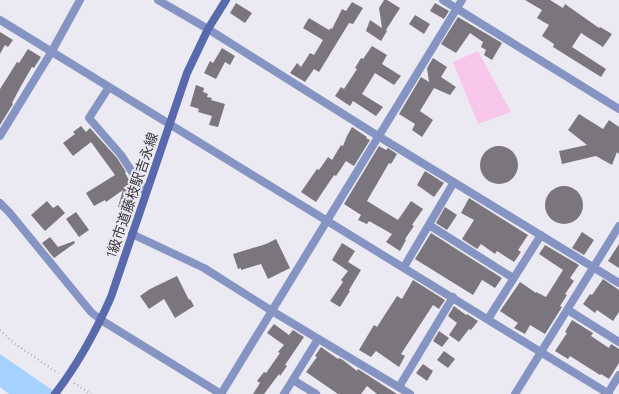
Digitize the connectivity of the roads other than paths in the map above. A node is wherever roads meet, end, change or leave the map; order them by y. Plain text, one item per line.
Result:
1 (80, 0) edge
2 (158, 0) edge
3 (226, 0) edge
4 (442, 0) edge
5 (462, 0) edge
6 (456, 9) junction
7 (0, 20) edge
8 (208, 30) junction
9 (52, 51) junction
10 (109, 87) junction
11 (619, 109) edge
12 (170, 124) junction
13 (0, 136) edge
14 (378, 136) junction
15 (454, 182) junction
16 (146, 193) junction
17 (0, 203) edge
18 (327, 220) junction
19 (429, 225) junction
20 (619, 227) edge
21 (132, 234) junction
22 (540, 235) junction
23 (404, 267) junction
24 (594, 268) junction
25 (513, 278) junction
26 (619, 283) edge
27 (453, 297) junction
28 (568, 310) junction
29 (272, 311) junction
30 (488, 319) junction
31 (101, 320) junction
32 (318, 339) junction
33 (619, 342) edge
34 (542, 352) junction
35 (619, 375) edge
36 (293, 380) junction
37 (405, 392) edge
38 (55, 394) edge
39 (221, 394) edge
40 (284, 394) edge
41 (316, 394) edge
42 (515, 394) edge
43 (608, 394) edge

1 - 9 street
2 - 8 street
3 - 8 street, 1級市道藤枝駅吉永線
4 - 6 street
5 - 6 street
6 - 11 street
6 - 14 street
7 - 9 street
8 - 12 street, 1級市道藤枝駅吉永線
8 - 14 street
9 - 10 street
9 - 13 street
10 - 12 street
10 - 16 street
12 - 16 street, 1級市道藤枝駅吉永線
12 - 18 street
14 - 15 street
14 - 18 street
15 - 19 street
15 - 22 street
16 - 21 street, 1級市道藤枝駅吉永線
17 - 31 street
18 - 23 street
18 - 29 street
19 - 23 street
19 - 25 street
20 - 24 street
21 - 29 street
21 - 31 street, 1級市道藤枝駅吉永線
22 - 24 street
22 - 25 street
23 - 27 street
24 - 26 street
24 - 28 street
25 - 30 street
27 - 30 street
27 - 37 street
28 - 33 street
28 - 34 street
29 - 32 street
29 - 39 street
30 - 34 street
31 - 38 street, 1級市道藤枝駅吉永線
31 - 39 street
32 - 36 street
32 - 37 street
34 - 42 street
34 - 43 street
35 - 43 street
36 - 40 street
36 - 41 street

